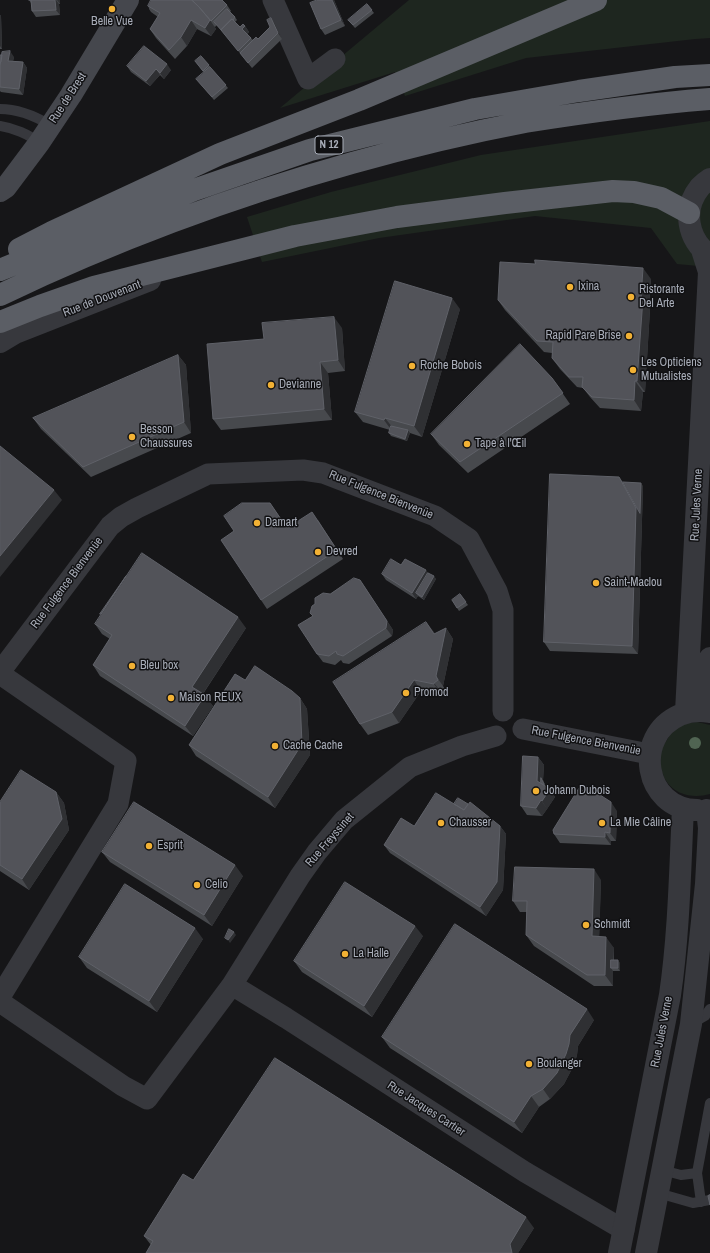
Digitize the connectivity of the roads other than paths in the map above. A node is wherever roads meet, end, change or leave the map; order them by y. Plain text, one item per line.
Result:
1 (128, 0) edge
2 (273, 0) edge
3 (596, 0) edge
4 (336, 59) dead end
5 (710, 75) edge
6 (710, 99) edge
7 (0, 109) edge
8 (0, 126) edge
9 (45, 134) junction
10 (710, 179) edge
11 (0, 191) edge
12 (689, 213) junction
13 (706, 253) edge
14 (0, 258) edge
15 (206, 259) junction
16 (0, 270) edge
17 (0, 295) edge
18 (0, 322) edge
19 (0, 342) edge
20 (710, 658) edge
21 (0, 673) edge
22 (503, 711) junction
23 (686, 712) junction
24 (709, 712) edge
25 (522, 729) junction
26 (496, 736) junction
27 (650, 754) junction
28 (682, 808) junction
29 (708, 810) edge
30 (708, 888) edge
31 (232, 985) junction
32 (0, 996) edge
33 (710, 1009) edge
34 (691, 1024) junction
35 (710, 1103) edge
36 (706, 1145) edge
37 (662, 1170) junction
38 (697, 1173) junction
39 (658, 1194) junction
40 (706, 1201) edge
41 (624, 1230) junction
42 (619, 1253) edge
43 (646, 1253) edge

1 - 9 main road, Rue de Brest
2 - 4 street
3 - 14 highway
5 - 16 highway, N 12
6 - 17 highway, N 12
7 - 9 lane
8 - 9 lane
9 - 11 main road, Rue de Brest
10 - 12 street
12 - 13 street, Rue Jules Verne
12 - 15 highway
13 - 23 street, Rue Jules Verne
15 - 18 highway
15 - 19 street, Rue de Douvenant
20 - 24 street
21 - 22 street, Rue Fulgence Bienvenüe
21 - 32 street
22 - 25 street
22 - 26 street
23 - 24 street
23 - 27 street
25 - 26 street
25 - 27 street, Rue Fulgence Bienvenüe
26 - 31 street, Rue Freyssinet
27 - 28 street
28 - 29 street
28 - 41 street, Rue Jules Verne
29 - 30 street, Rue Jules Verne
30 - 34 street, Rue Jules Verne
31 - 32 street, Rue Freyssinet
31 - 41 street, Rue Jacques Cartier
33 - 34 lane
34 - 37 street, Rue Jules Verne
35 - 36 lane
36 - 38 lane
37 - 38 lane
37 - 39 street, Rue Jules Verne
38 - 40 lane
39 - 40 lane
39 - 43 street, Rue Jules Verne
41 - 42 street, Rue Jules Verne

